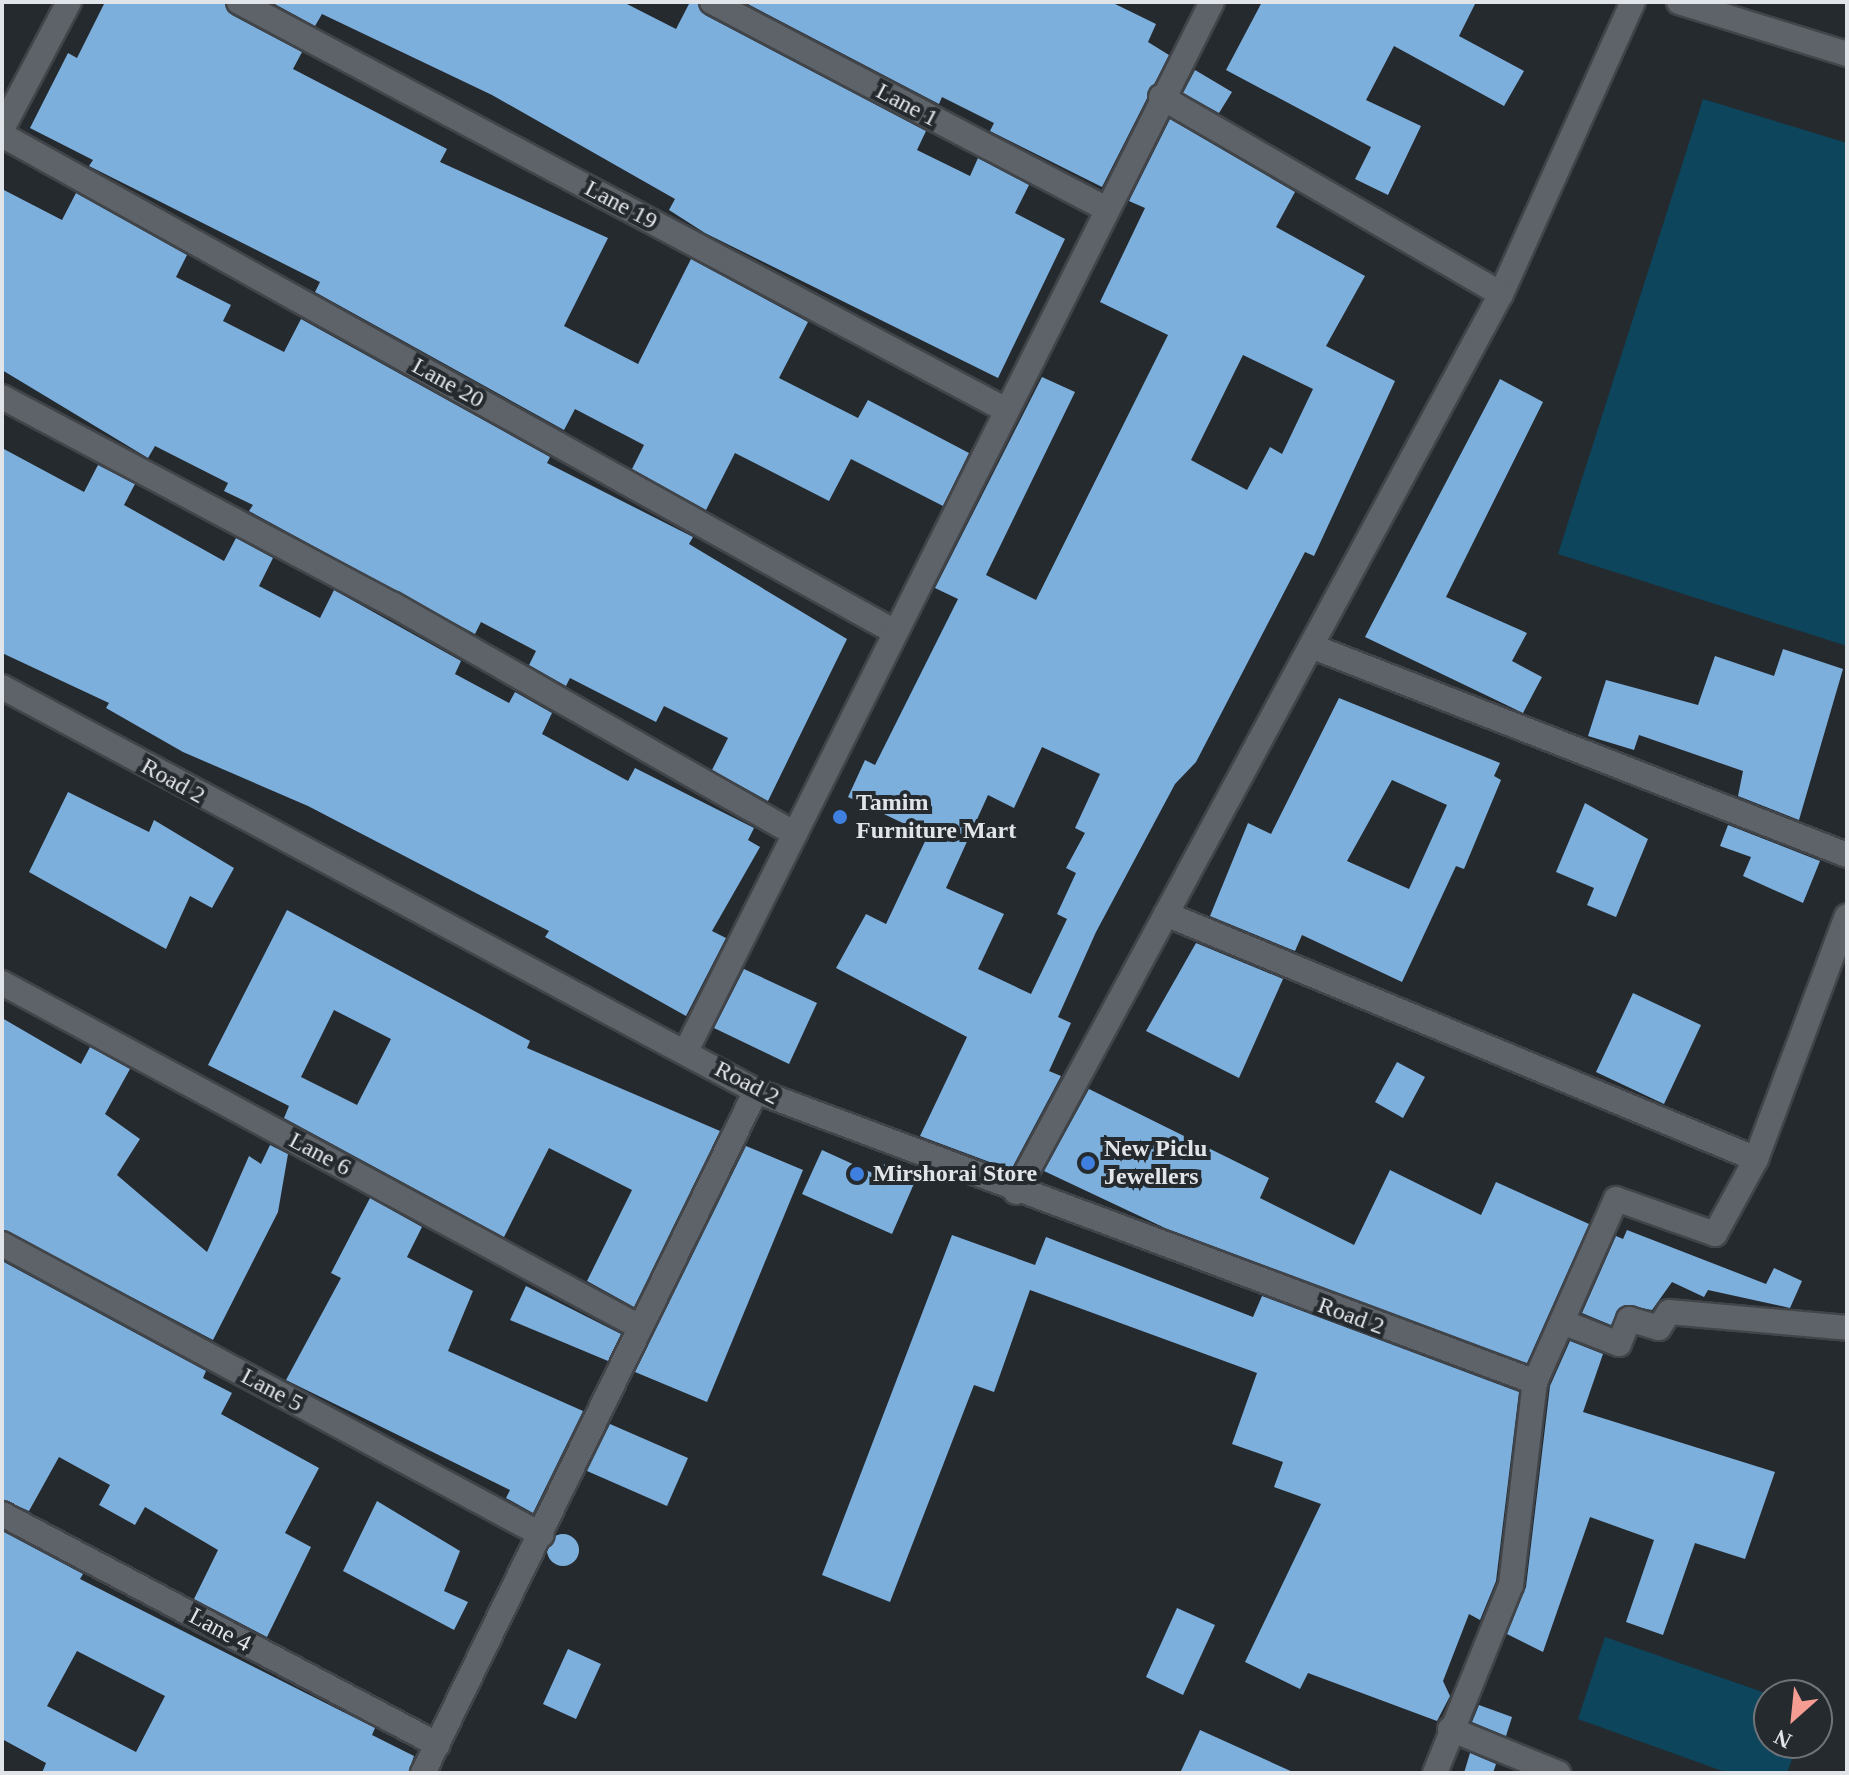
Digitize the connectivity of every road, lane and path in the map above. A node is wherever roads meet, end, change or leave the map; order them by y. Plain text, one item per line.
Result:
1 (69, 2) edge
2 (239, 2) edge
3 (712, 2) edge
4 (1212, 2) edge
5 (1633, 2) edge
6 (1679, 2) edge
7 (1847, 54) edge
8 (1161, 97) junction
9 (2, 132) edge
10 (1103, 207) junction
11 (1501, 294) junction
12 (2, 397) edge
13 (1004, 409) junction
14 (893, 631) junction
15 (1311, 646) junction
16 (2, 687) edge
17 (795, 834) junction
18 (1847, 855) edge
19 (1166, 914) junction
20 (1847, 916) edge
21 (2, 983) edge
22 (686, 1051) junction
23 (756, 1091) junction
24 (1756, 1159) junction
25 (1016, 1192) junction
26 (2, 1244) edge
27 (1565, 1323) junction
28 (638, 1326) junction
29 (1847, 1328) edge
30 (1535, 1382) junction
31 (2, 1514) edge
32 (542, 1535) junction
33 (1450, 1729) junction
34 (438, 1745) junction
35 (423, 1773) edge
36 (1435, 1773) edge
37 (1558, 1773) edge

1 - 9 street
2 - 13 street, Lane 19
3 - 10 street, Lane 1
4 - 8 street
5 - 11 street
6 - 7 street
8 - 10 street
8 - 11 street
9 - 14 street, Lane 20
10 - 13 street
11 - 15 street
12 - 17 street
13 - 14 street
14 - 17 street
15 - 18 street
15 - 19 street
16 - 22 street, Road 2
17 - 22 street
19 - 24 street
19 - 25 street
20 - 24 street
21 - 28 street, Lane 6
22 - 23 street, Road 2
23 - 25 street, Road 2
23 - 28 street
24 - 27 street
25 - 30 street, Road 2
26 - 32 street, Lane 5
27 - 29 street
27 - 30 street
28 - 32 street
30 - 33 street
31 - 34 street, Lane 4
32 - 34 street
33 - 36 street
33 - 37 street
34 - 35 street

